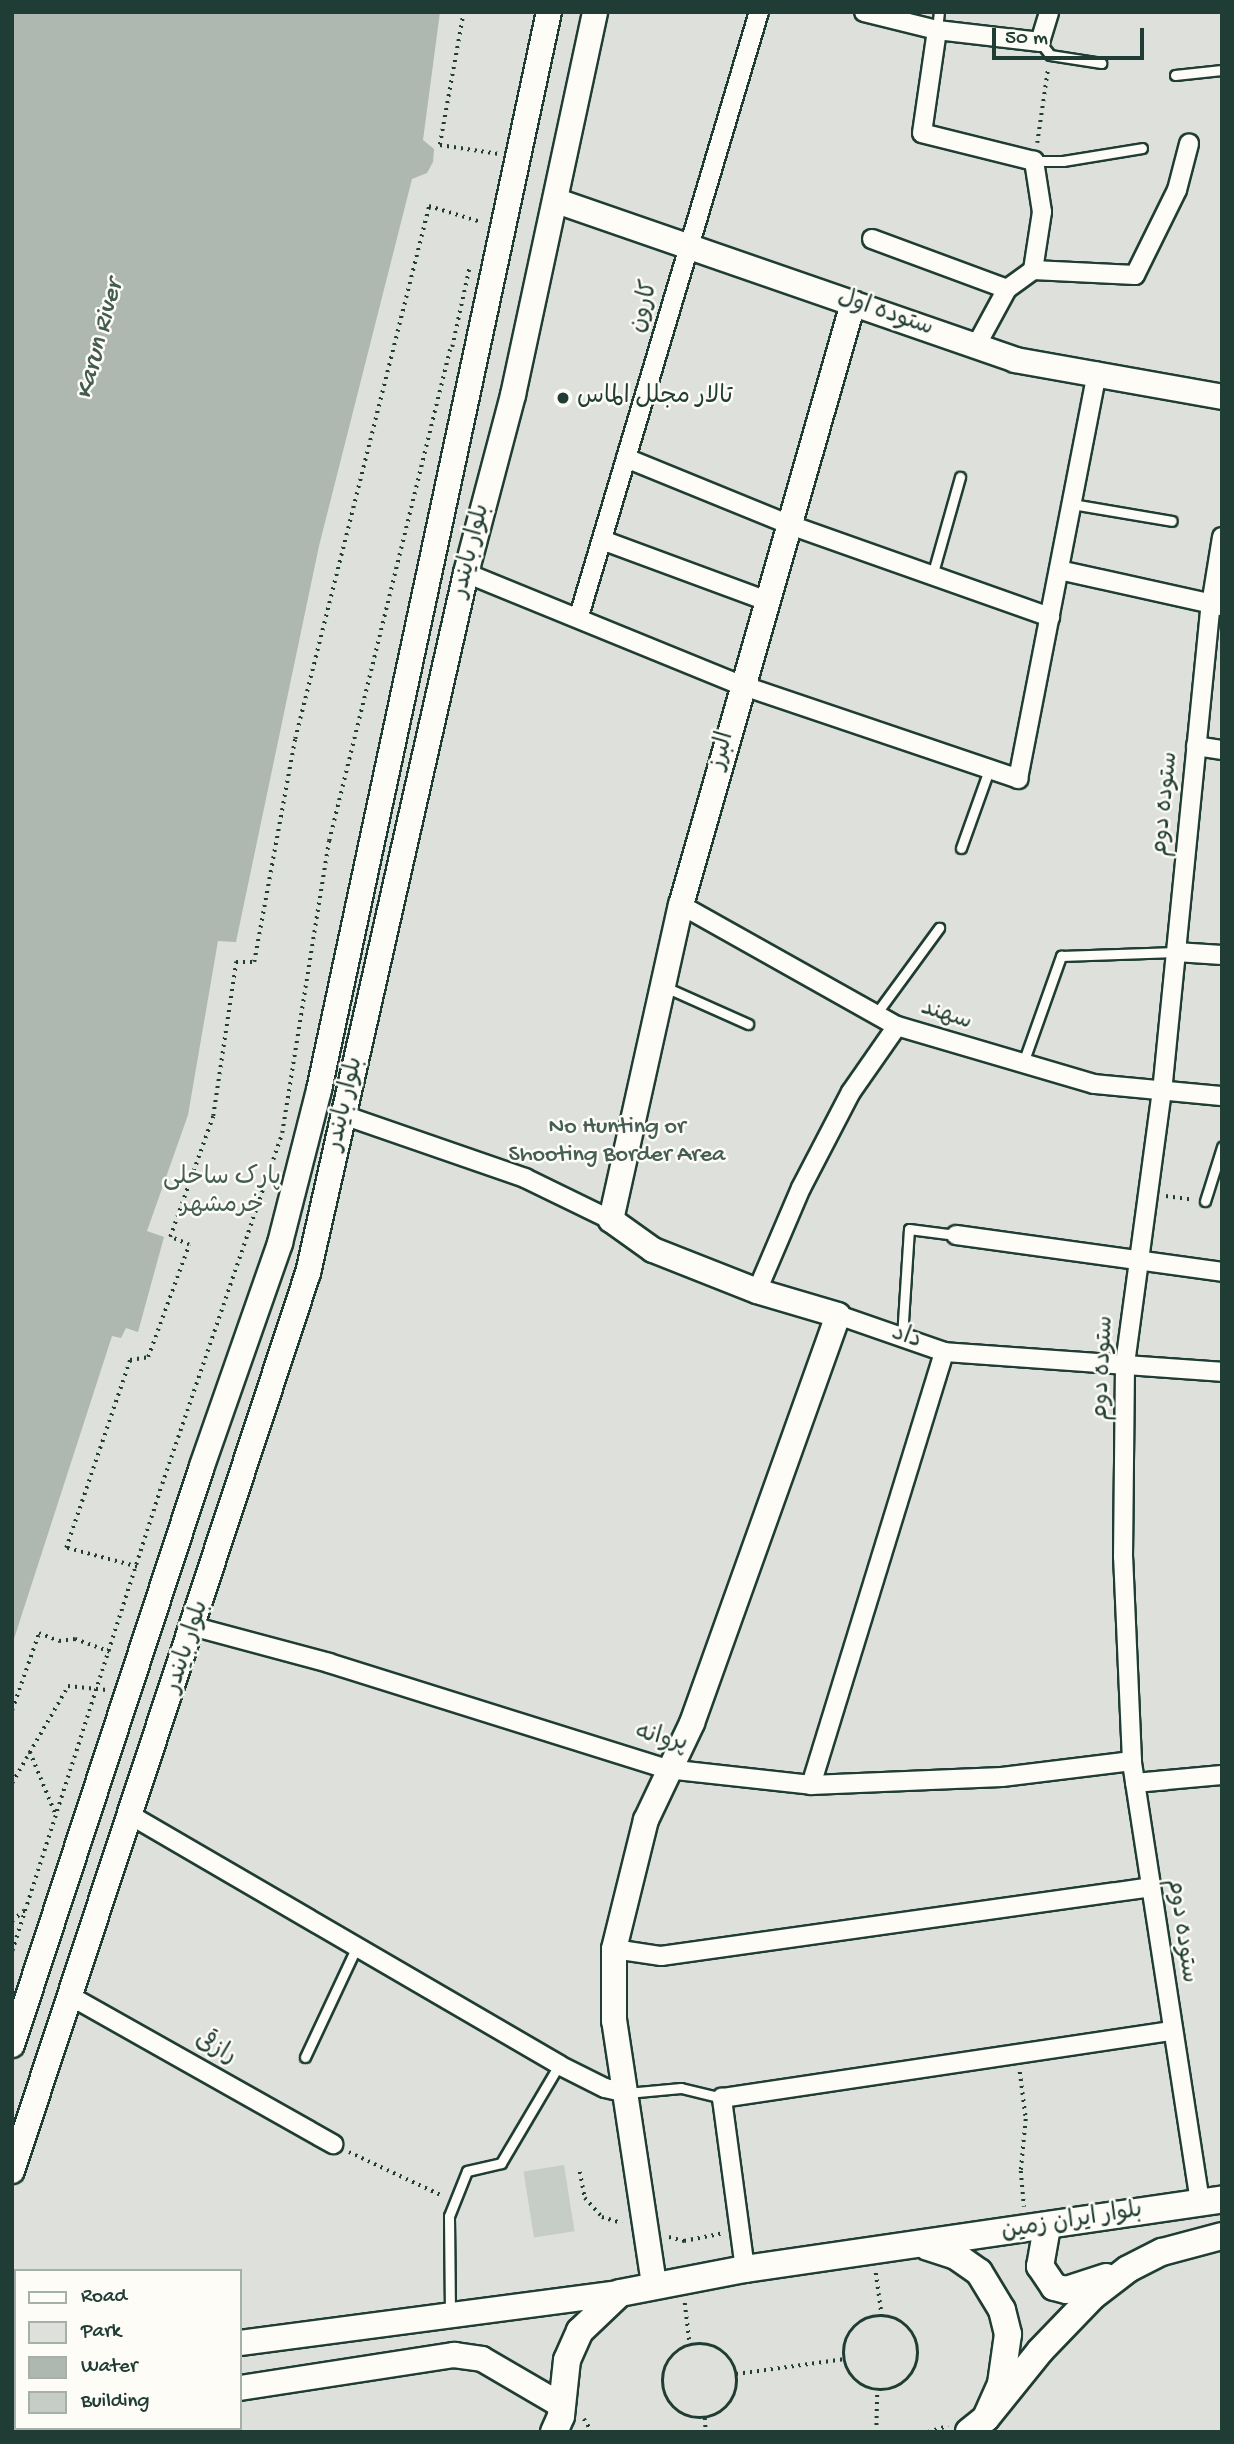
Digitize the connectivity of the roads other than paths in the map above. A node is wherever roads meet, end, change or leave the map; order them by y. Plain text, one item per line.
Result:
1 (549, 12) edge
2 (594, 12) edge
3 (759, 12) edge
4 (864, 12) edge
5 (1049, 12) edge
6 (938, 21) edge
7 (1045, 48) junction
8 (1101, 63) dead end
9 (1222, 70) edge
10 (1175, 75) dead end
11 (1189, 144) dead end
12 (1142, 148) dead end
13 (1034, 161) junction
14 (557, 201) junction
15 (872, 239) dead end
16 (688, 248) junction
17 (1033, 270) junction
18 (1007, 289) junction
19 (853, 303) junction
20 (976, 346) junction
21 (1097, 372) junction
22 (1222, 397) edge
23 (626, 458) junction
24 (960, 477) dead end
25 (1072, 504) junction
26 (1172, 521) dead end
27 (790, 525) junction
28 (1222, 537) edge
29 (602, 540) junction
30 (1059, 570) junction
31 (466, 573) junction
32 (932, 576) junction
33 (767, 601) junction
34 (1216, 605) edge
35 (579, 616) junction
36 (1050, 617) junction
37 (414, 632) junction
38 (451, 640) junction
39 (741, 685) junction
40 (1196, 746) junction
41 (1222, 750) edge
42 (989, 769) junction
43 (961, 848) dead end
44 (681, 905) junction
45 (939, 928) dead end
46 (1176, 952) junction
47 (1222, 955) edge
48 (663, 986) junction
49 (876, 1014) junction
50 (748, 1024) dead end
51 (897, 1026) junction
52 (1023, 1066) junction
53 (1162, 1092) junction
54 (1222, 1097) edge
55 (344, 1115) junction
56 (1222, 1147) edge
57 (1205, 1201) road end
58 (613, 1213) junction
59 (956, 1235) joint
60 (1138, 1259) junction
61 (1222, 1272) edge
62 (757, 1291) junction
63 (838, 1315) junction
64 (902, 1337) junction
65 (944, 1352) junction
66 (1125, 1364) junction
67 (1222, 1373) edge
68 (195, 1627) junction
69 (1132, 1761) junction
70 (667, 1769) junction
71 (1222, 1775) edge
72 (1135, 1783) junction
73 (811, 1785) junction
74 (132, 1816) junction
75 (1150, 1887) junction
76 (357, 1946) junction
77 (614, 1950) junction
78 (72, 1997) junction
79 (1171, 2031) junction
80 (12, 2045) edge
81 (305, 2057) dead end
82 (559, 2065) junction
83 (626, 2093) junction
84 (722, 2098) junction
85 (333, 2144) road end
86 (12, 2171) edge
87 (1211, 2201) edge
88 (1036, 2228) junction
89 (1222, 2236) edge
90 (923, 2245) junction
91 (745, 2269) junction
92 (1128, 2269) junction
93 (654, 2284) junction
94 (621, 2293) junction
95 (451, 2318) junction
96 (242, 2343) edge
97 (242, 2388) edge
98 (565, 2419) edge
99 (969, 2424) edge
100 (12, 2430) edge
101 (18, 2432) edge

1 - 37 street, بلوار بایندر
2 - 14 street, بلوار بایندر
3 - 16 street, کارون
4 - 6 street
5 - 7 street
6 - 7 street
6 - 13 street
7 - 8 lane
9 - 10 lane
11 - 17 street
12 - 13 lane
13 - 17 street
14 - 16 street, ستوده اول
14 - 31 street, بلوار بایندر
15 - 18 street
16 - 19 street, ستوده اول
16 - 23 street, کارون
17 - 18 street
18 - 20 street
19 - 20 street, ستوده اول
19 - 27 street, البرز
20 - 21 street, ستوده اول
21 - 22 street, ستوده اول
21 - 25 street
23 - 27 street
23 - 29 street, کارون
24 - 32 lane
25 - 26 lane
25 - 30 street
27 - 32 street
27 - 33 street, البرز
28 - 34 street, ستوده دوم
29 - 33 street
29 - 35 street, کارون
30 - 34 street
30 - 36 street
31 - 35 street
31 - 38 street, بلوار بایندر
32 - 36 street
33 - 39 street, البرز
34 - 40 street, ستوده دوم
35 - 39 street
36 - 42 street
37 - 38 street
37 - 80 street, بلوار بایندر
38 - 55 street, بلوار بایندر
39 - 42 street
39 - 44 street, البرز
40 - 41 street
40 - 46 street, ستوده دوم
42 - 43 lane
44 - 48 street, البرز
44 - 49 street, سهند
45 - 49 lane
46 - 47 street
46 - 52 lane
46 - 53 street, ستوده دوم
48 - 50 lane
48 - 58 street, البرز
49 - 51 street, سهند
51 - 52 street, سهند
51 - 62 street
52 - 53 street, سهند
53 - 54 street, سهند
53 - 60 street, ستوده دوم
55 - 58 street, داد
55 - 68 street, بلوار بایندر
56 - 57 lane
58 - 62 street, داد
59 - 60 street
59 - 64 lane
60 - 61 street
60 - 66 street, ستوده دوم
62 - 63 street, داد
63 - 64 street, داد
63 - 70 street
64 - 65 street, داد
65 - 66 street, داد
65 - 73 street
66 - 67 street, داد
66 - 69 street, ستوده دوم
68 - 70 street, پروانه
68 - 74 street, بلوار بایندر
69 - 72 street, ستوده دوم
69 - 73 street, پروانه
70 - 73 street, پروانه
70 - 77 street
71 - 72 street
72 - 75 street, ستوده دوم
74 - 76 street
74 - 78 street, بلوار بایندر
75 - 77 street
75 - 79 street, ستوده دوم
76 - 81 lane
76 - 82 street
77 - 83 street
78 - 85 street, رازقی
78 - 86 street, بلوار بایندر
79 - 84 street
79 - 87 street, ستوده دوم
82 - 83 street
82 - 95 lane
83 - 84 lane
83 - 93 street
84 - 91 street
87 - 88 main road, بلوار ایران زمین
88 - 90 main road, بلوار ایران زمین
88 - 92 main road
89 - 92 main road, بلوار ایران زمین
90 - 91 main road, بلوار ایران زمین
90 - 99 main road
91 - 93 main road, بلوار ایران زمین
92 - 99 main road, بلوار ایران زمین
93 - 94 main road, بلوار ایران زمین
94 - 95 street
94 - 98 main road
95 - 96 street
97 - 98 street
100 - 101 main road

